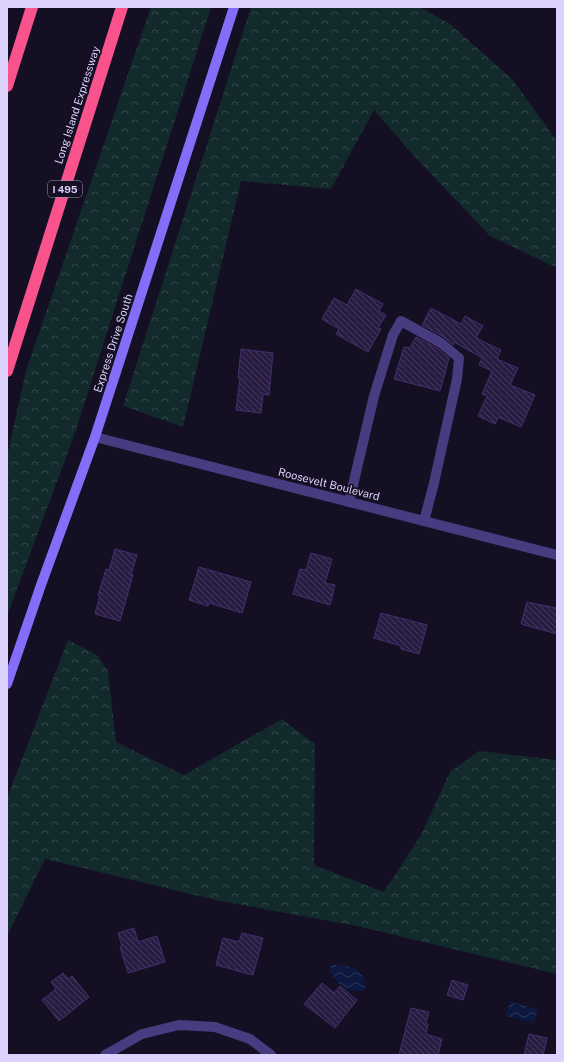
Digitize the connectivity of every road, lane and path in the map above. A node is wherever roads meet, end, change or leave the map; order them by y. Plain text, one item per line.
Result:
1 (32, 7) edge
2 (122, 7) edge
3 (234, 7) edge
4 (7, 86) edge
5 (7, 371) edge
6 (95, 437) junction
7 (349, 502) junction
8 (424, 521) junction
9 (557, 555) edge
10 (7, 684) edge
11 (105, 1055) edge
12 (271, 1055) edge

1 - 4 highway
2 - 5 highway, Long Island Expressway / I 495
3 - 6 main road, Express Drive South
6 - 7 street, Roosevelt Boulevard
6 - 10 main road, Express Drive South
7 - 8 street, Roosevelt Boulevard
7 - 8 street
8 - 9 street, Roosevelt Boulevard
11 - 12 street

